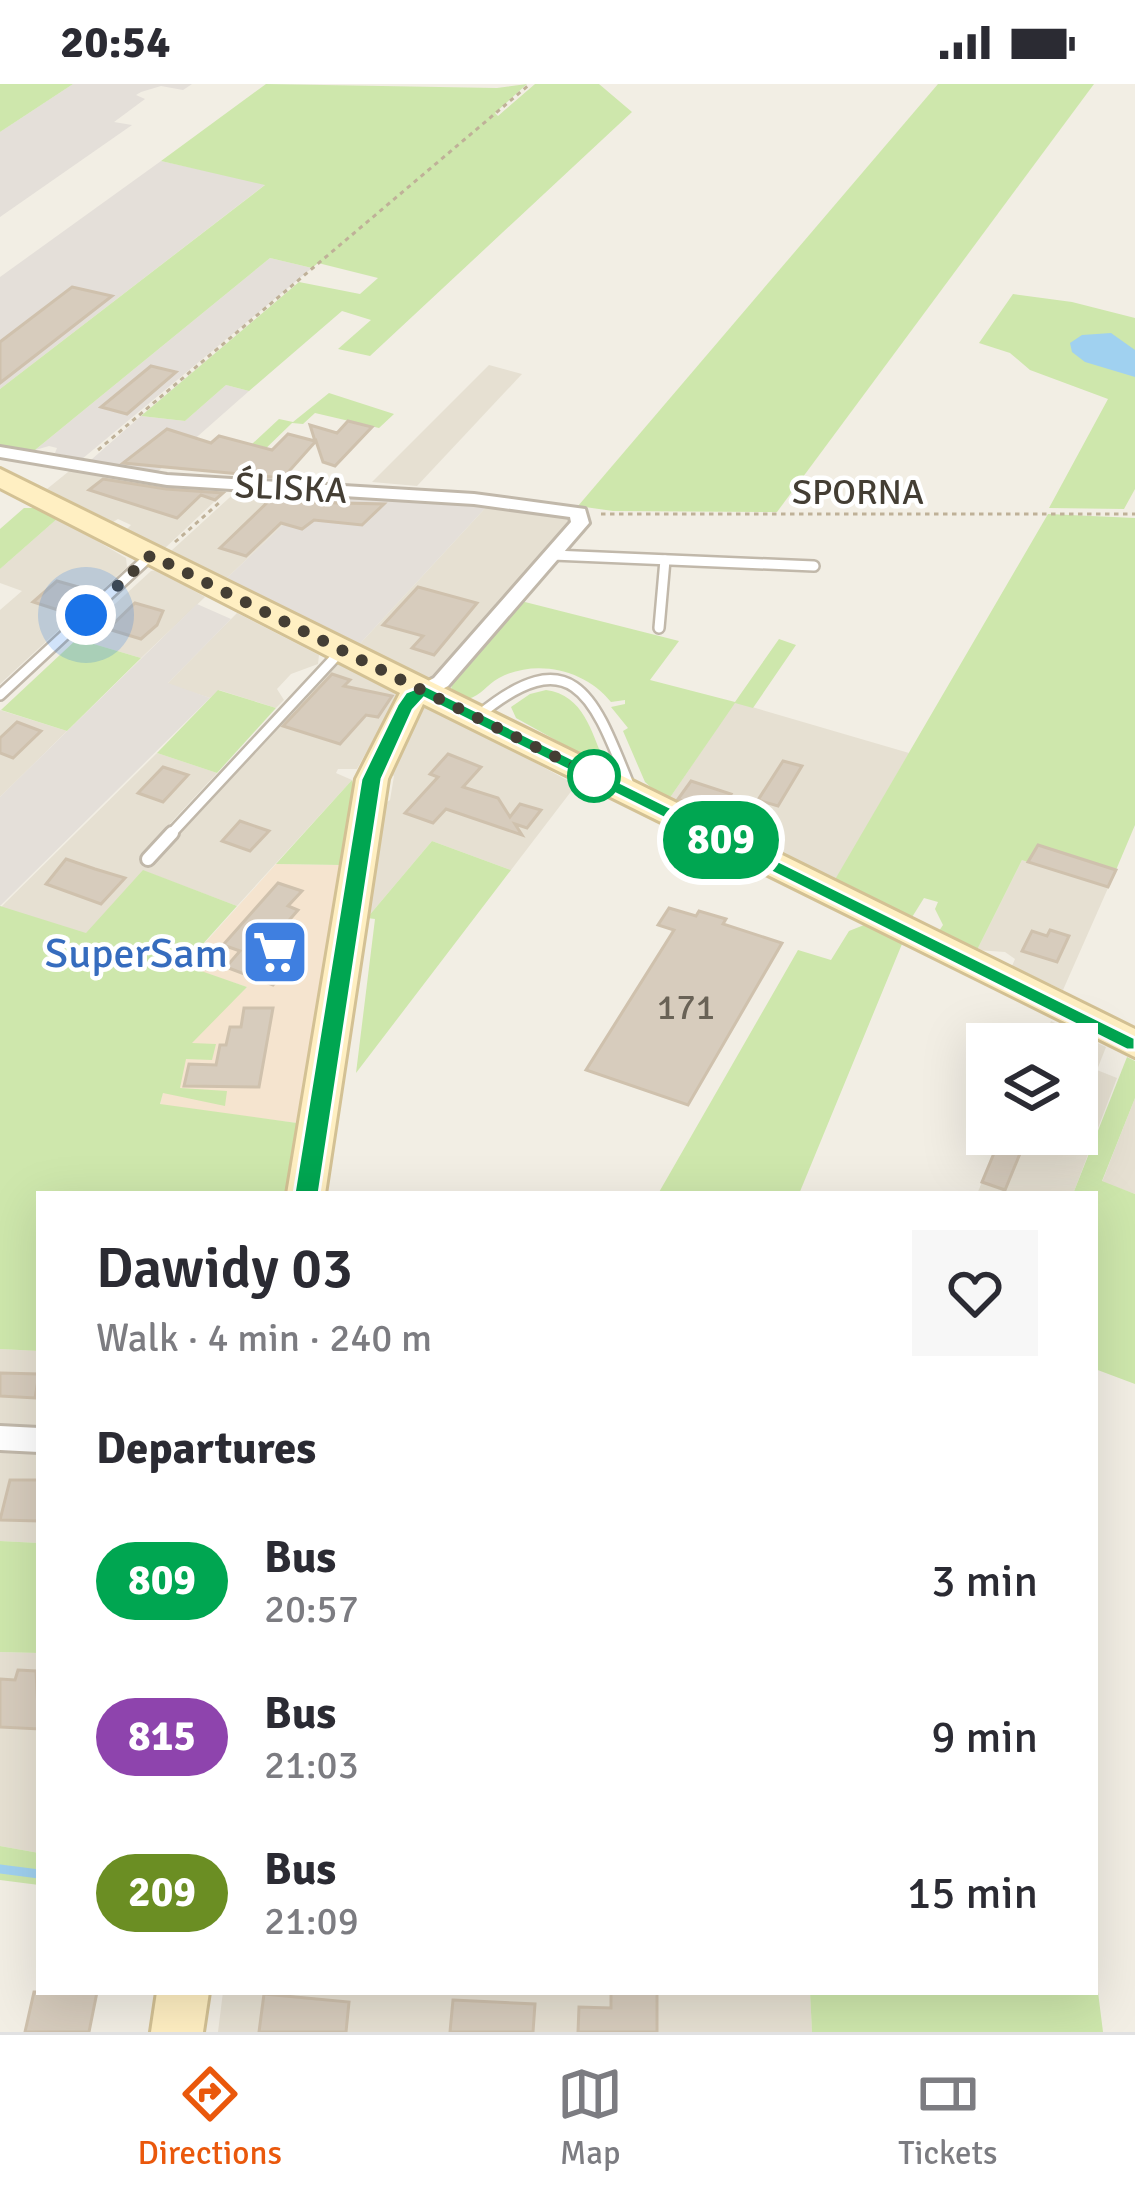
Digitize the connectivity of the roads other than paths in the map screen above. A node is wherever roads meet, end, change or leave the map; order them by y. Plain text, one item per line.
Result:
1 (0, 452) edge
2 (0, 477) edge
3 (553, 555) junction
4 (154, 557) junction
5 (665, 560) junction
6 (814, 566) dead end
7 (658, 628) dead end
8 (341, 651) junction
9 (424, 691) junction
10 (0, 695) edge
11 (478, 716) junction
12 (634, 796) junction
13 (148, 859) dead end
14 (1135, 1044) edge
15 (306, 1191) edge
16 (0, 1438) edge
17 (36, 1440) edge
18 (183, 1995) edge
19 (177, 2032) edge

1 - 3 street, ŚLISKA
2 - 4 street
3 - 5 lane
3 - 9 street
4 - 8 street
4 - 10 lane
5 - 6 lane
5 - 7 lane
8 - 9 street
8 - 13 lane
9 - 11 street
9 - 15 street
11 - 12 street
11 - 12 lane
12 - 14 street
16 - 17 street
18 - 19 street

